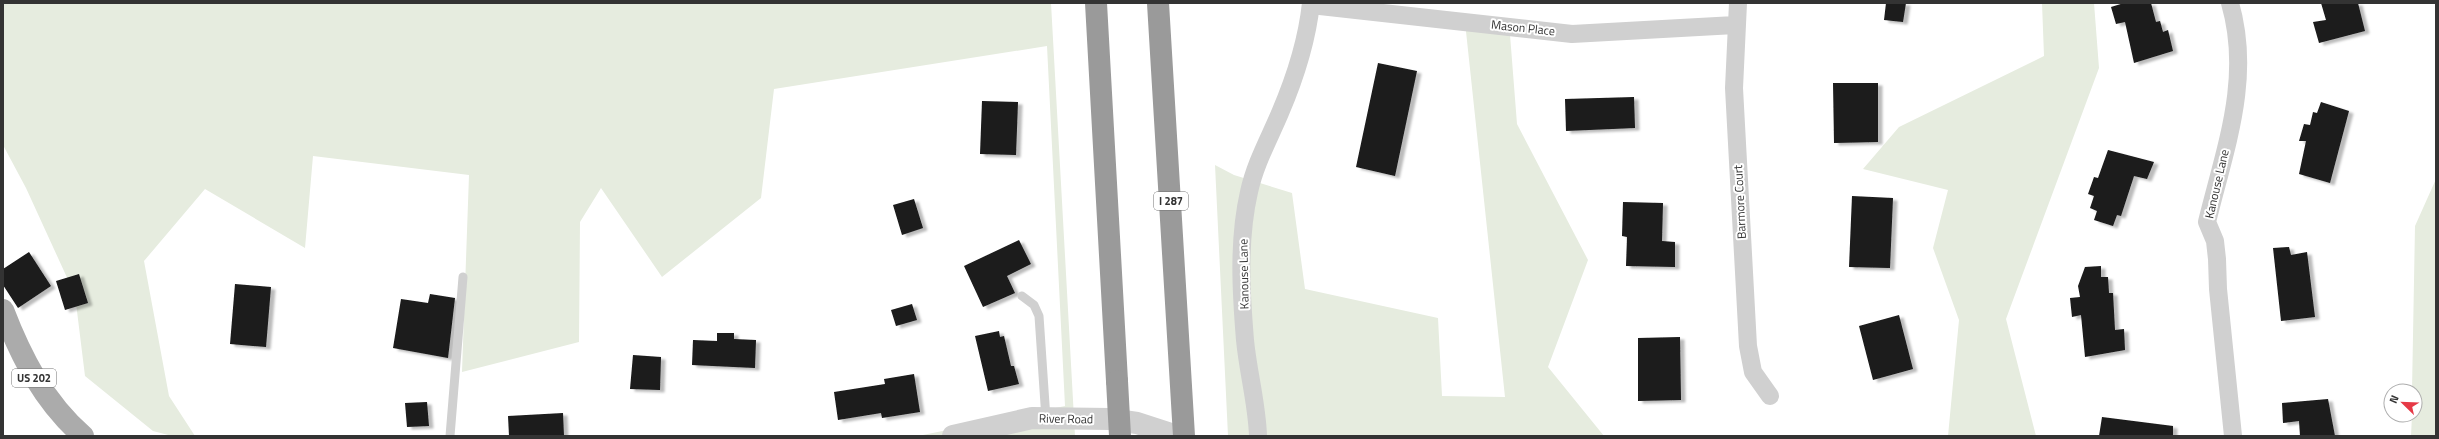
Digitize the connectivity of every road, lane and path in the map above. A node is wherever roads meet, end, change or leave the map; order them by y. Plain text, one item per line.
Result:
1 (1096, 3) edge
2 (1158, 3) edge
3 (1738, 3) edge
4 (2230, 3) edge
5 (1311, 4) edge
6 (1735, 25) junction
7 (463, 277) dead end
8 (1022, 296) dead end
9 (4, 314) edge
10 (1770, 396) dead end
11 (1046, 418) junction
12 (83, 436) edge
13 (450, 436) edge
14 (953, 436) edge
15 (1120, 436) edge
16 (1177, 436) edge
17 (1184, 436) edge
18 (1258, 436) edge
19 (2233, 436) edge

1 - 15 highway, bridge
2 - 17 highway, I 287
3 - 6 street, Barmore Court
4 - 19 street, Kanouse Lane
5 - 6 street, Mason Place
5 - 18 street, Kanouse Lane
6 - 10 street, Barmore Court
7 - 13 lane
8 - 11 lane
9 - 12 main road, US 202
11 - 14 street, River Road
11 - 16 street, River Road

